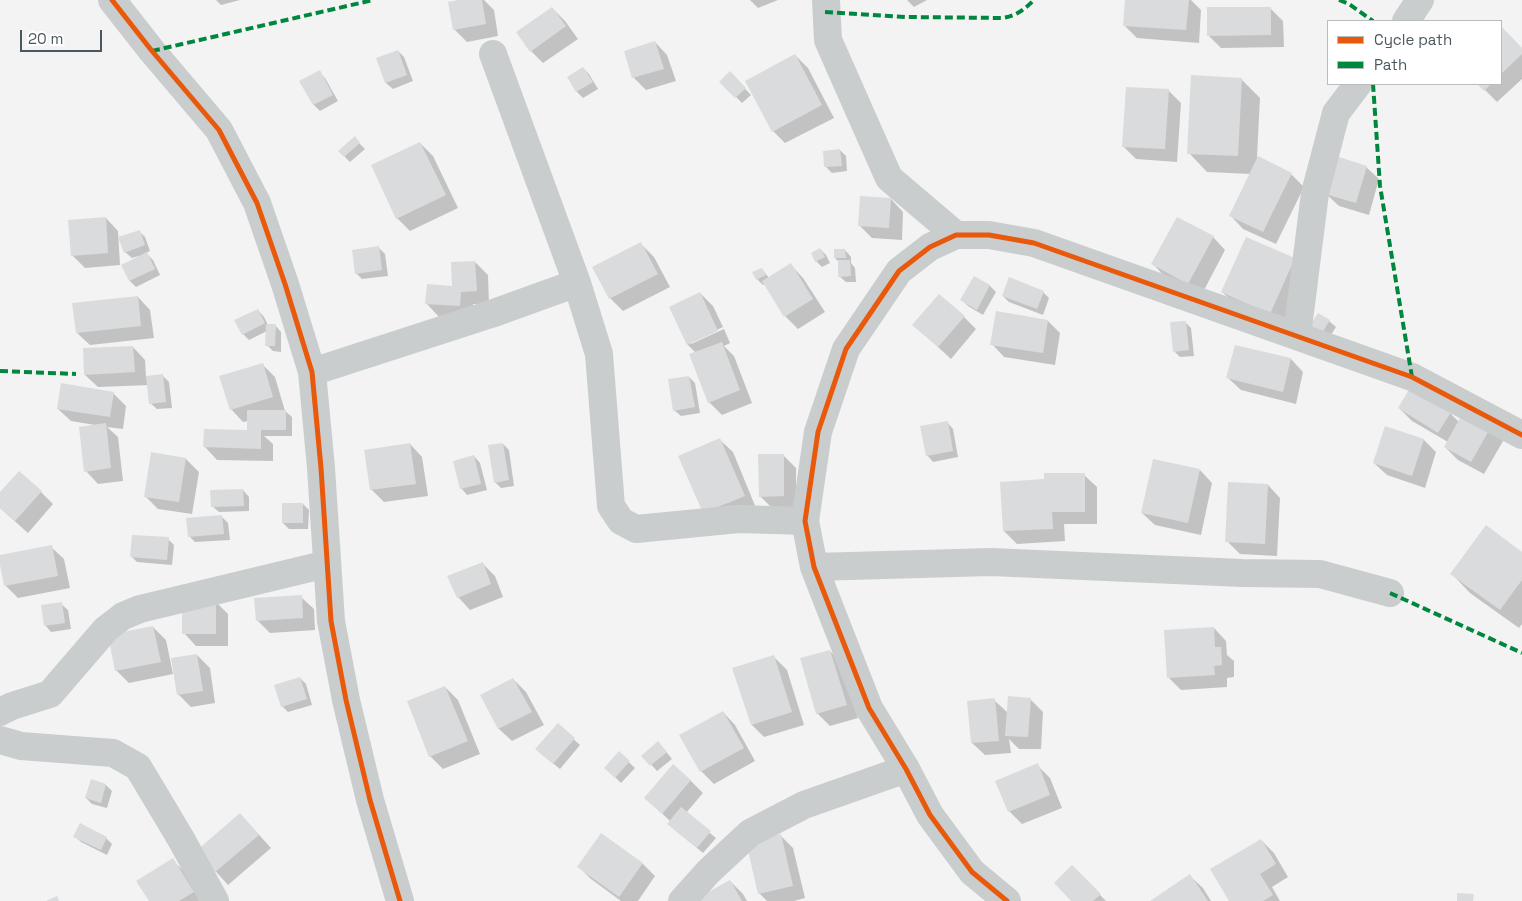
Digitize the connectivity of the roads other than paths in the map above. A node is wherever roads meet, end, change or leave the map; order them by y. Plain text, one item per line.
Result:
1 (112, 0) edge
2 (826, 0) edge
3 (1420, 0) edge
4 (1407, 20) edge
5 (493, 54) dead end
6 (1357, 85) edge
7 (956, 234) junction
8 (577, 283) junction
9 (1297, 336) junction
10 (312, 372) junction
11 (1522, 435) edge
12 (805, 521) junction
13 (326, 564) junction
14 (814, 567) junction
15 (1390, 592) dead end
16 (0, 712) edge
17 (0, 740) edge
18 (906, 769) junction
19 (215, 901) edge
20 (400, 901) edge
21 (682, 901) edge
22 (1007, 901) edge

1 - 10 street
2 - 7 street
3 - 4 street
5 - 8 street
6 - 9 street
7 - 9 street
7 - 12 street
8 - 10 street
8 - 12 street
9 - 11 street
10 - 13 street
12 - 14 street
13 - 16 street
13 - 20 street
14 - 15 street
14 - 18 street
17 - 19 street
18 - 21 street
18 - 22 street

